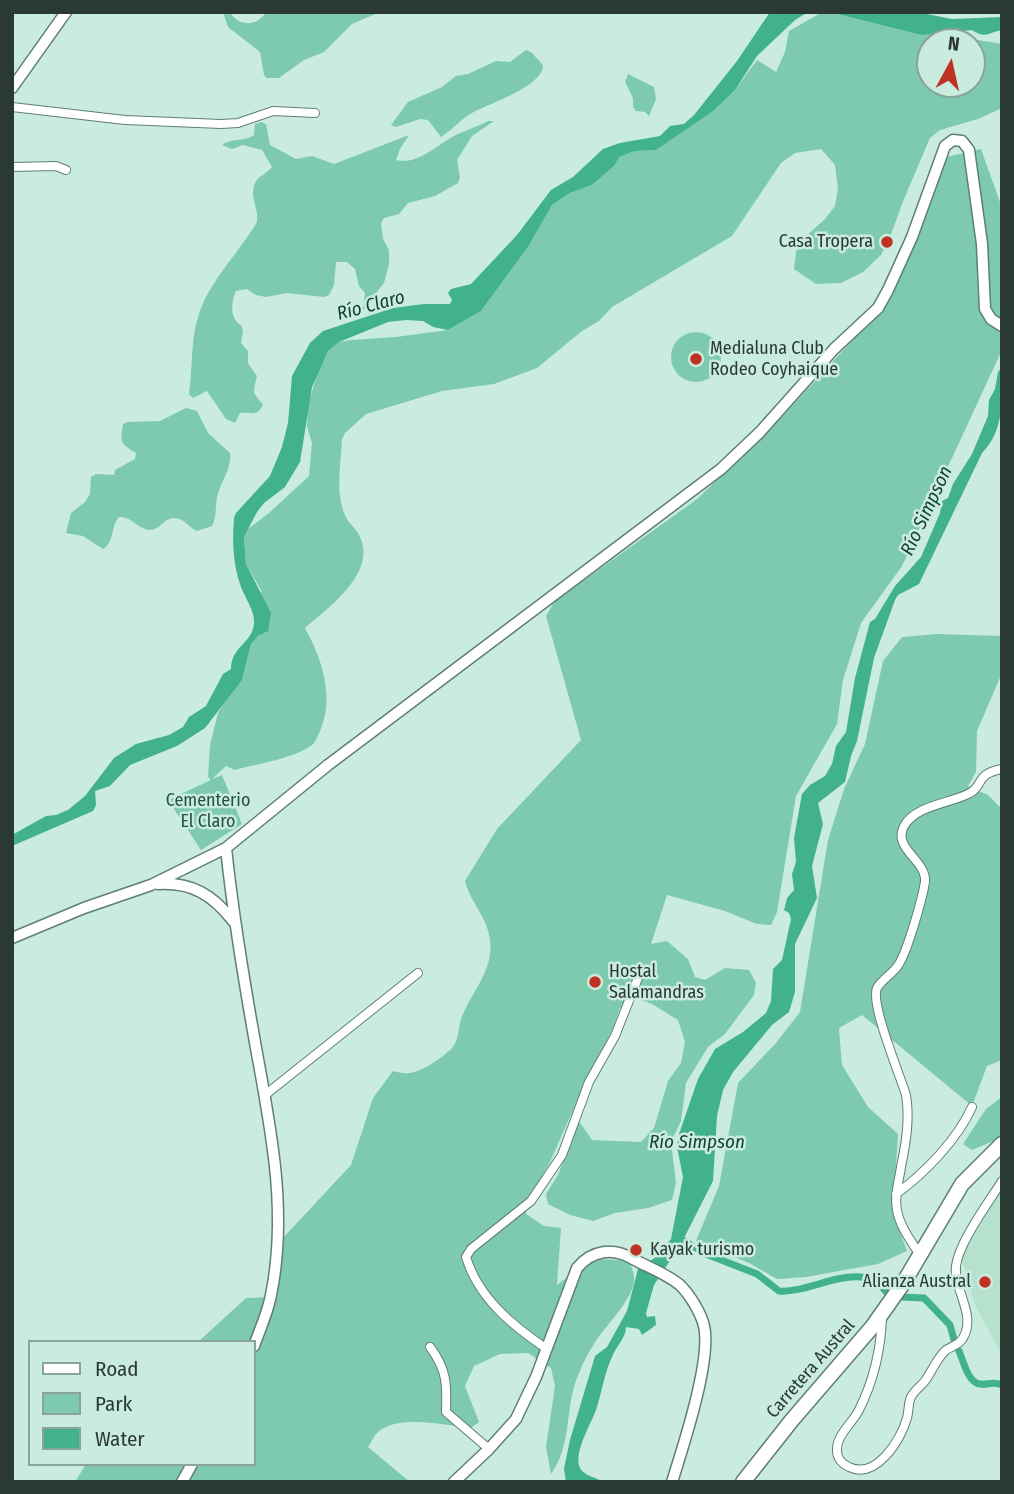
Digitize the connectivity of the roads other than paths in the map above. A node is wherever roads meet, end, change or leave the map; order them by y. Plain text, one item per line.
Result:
1 (66, 12) edge
2 (12, 88) edge
3 (12, 107) edge
4 (315, 113) dead end
5 (12, 167) edge
6 (66, 170) dead end
7 (1000, 325) edge
8 (1002, 769) edge
9 (226, 848) junction
10 (151, 885) junction
11 (233, 920) junction
12 (12, 938) edge
13 (418, 973) dead end
14 (638, 978) dead end
15 (265, 1095) junction
16 (972, 1107) dead end
17 (1002, 1144) edge
18 (1002, 1181) edge
19 (896, 1194) junction
20 (920, 1255) junction
21 (882, 1314) junction
22 (256, 1340) edge
23 (430, 1347) dead end
24 (547, 1349) junction
25 (489, 1449) junction
26 (190, 1466) edge
27 (182, 1482) edge
28 (454, 1482) edge
29 (672, 1482) edge
30 (743, 1482) edge

1 - 2 street
3 - 4 street
5 - 6 street
7 - 9 street
8 - 19 street
9 - 10 street
9 - 11 street
10 - 11 street
10 - 12 street
11 - 15 street
13 - 15 street
14 - 24 street
15 - 22 street
16 - 19 street
17 - 20 highway, Carretera Austral
18 - 21 street
19 - 20 street
20 - 21 highway, Carretera Austral
21 - 30 highway, Carretera Austral
23 - 25 street
24 - 25 street
24 - 29 street
25 - 28 street
26 - 27 street

